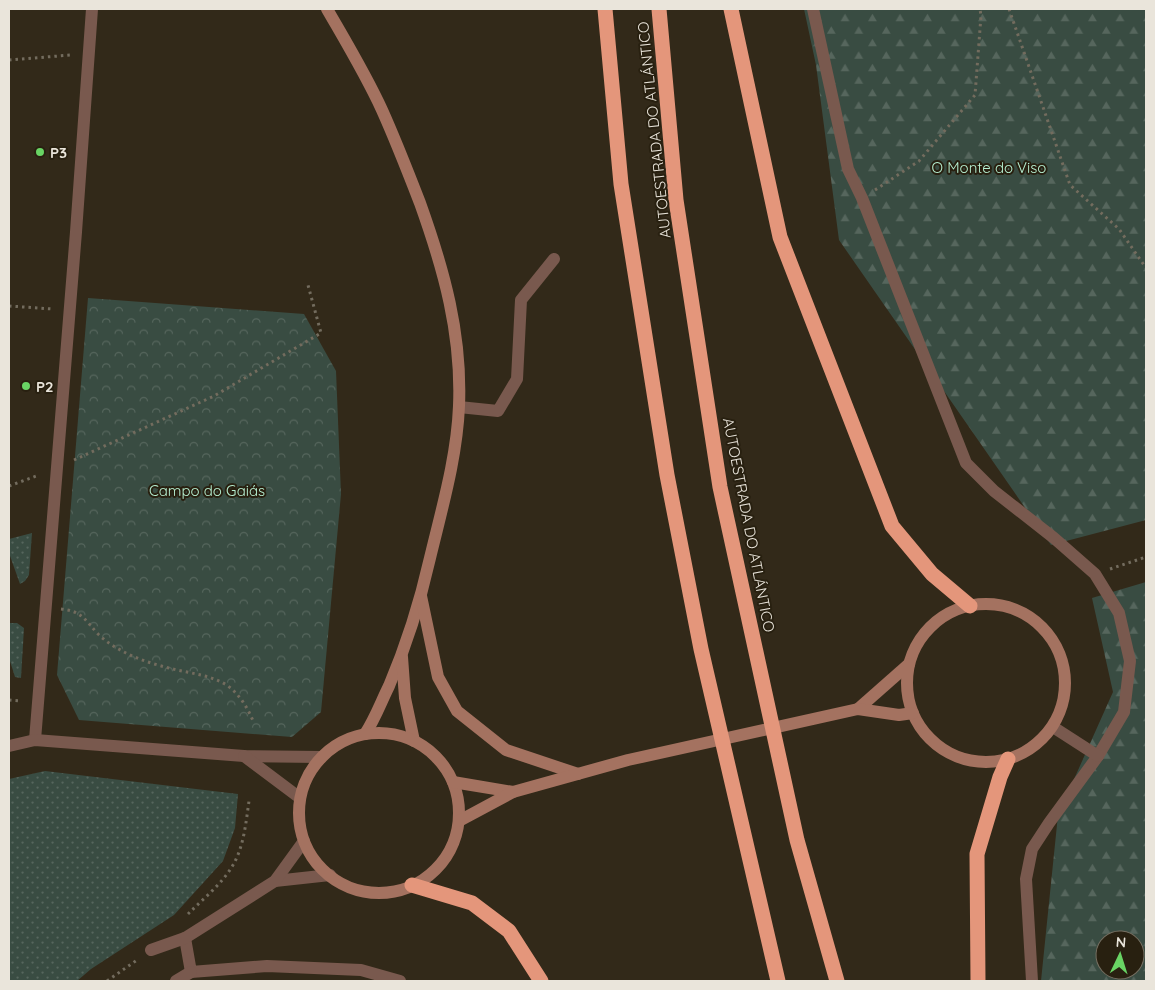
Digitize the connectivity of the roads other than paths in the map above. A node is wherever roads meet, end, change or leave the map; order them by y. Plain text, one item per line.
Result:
1 (92, 9) edge
2 (326, 9) edge
3 (604, 9) edge
4 (659, 9) edge
5 (731, 9) edge
6 (813, 9) edge
7 (554, 259) dead end
8 (459, 407) junction
9 (421, 596) junction
10 (970, 606) junction
11 (402, 656) junction
12 (909, 664) junction
13 (858, 709) junction
14 (913, 713) junction
15 (1053, 726) junction
16 (365, 734) junction
17 (35, 740) junction
18 (414, 741) junction
19 (9, 746) edge
20 (244, 756) junction
21 (1098, 756) junction
22 (321, 757) junction
23 (1008, 759) junction
24 (578, 774) junction
25 (453, 782) junction
26 (514, 792) junction
27 (300, 798) junction
28 (459, 821) junction
29 (304, 841) junction
30 (330, 875) junction
31 (275, 881) junction
32 (412, 885) junction
33 (185, 938) junction
34 (151, 950) road end
35 (190, 972) junction
36 (176, 981) edge
37 (400, 981) edge
38 (541, 981) edge
39 (778, 981) edge
40 (837, 981) edge
41 (978, 981) edge
42 (1032, 981) edge

1 - 17 lane
2 - 8 street
3 - 39 highway
4 - 40 highway, AUTOESTRADA DO ATLÁNTICO
5 - 10 highway
6 - 21 lane
7 - 8 lane
8 - 9 street
9 - 11 street
9 - 24 street
10 - 12 street
10 - 15 street
11 - 16 street
11 - 18 street
12 - 13 street
12 - 14 street
13 - 14 street
13 - 24 street
14 - 23 street
15 - 21 lane
15 - 23 street
16 - 18 street
16 - 22 street
17 - 19 lane
17 - 20 lane
18 - 25 street
20 - 22 lane
20 - 27 lane
21 - 42 lane
22 - 27 street
23 - 41 highway
24 - 26 street
25 - 26 street
25 - 28 street
26 - 28 street
27 - 29 street
28 - 32 street
29 - 30 street
29 - 31 lane
30 - 31 lane
30 - 32 street
31 - 33 lane
32 - 38 highway
33 - 34 lane
33 - 35 lane
35 - 36 lane
35 - 37 lane

